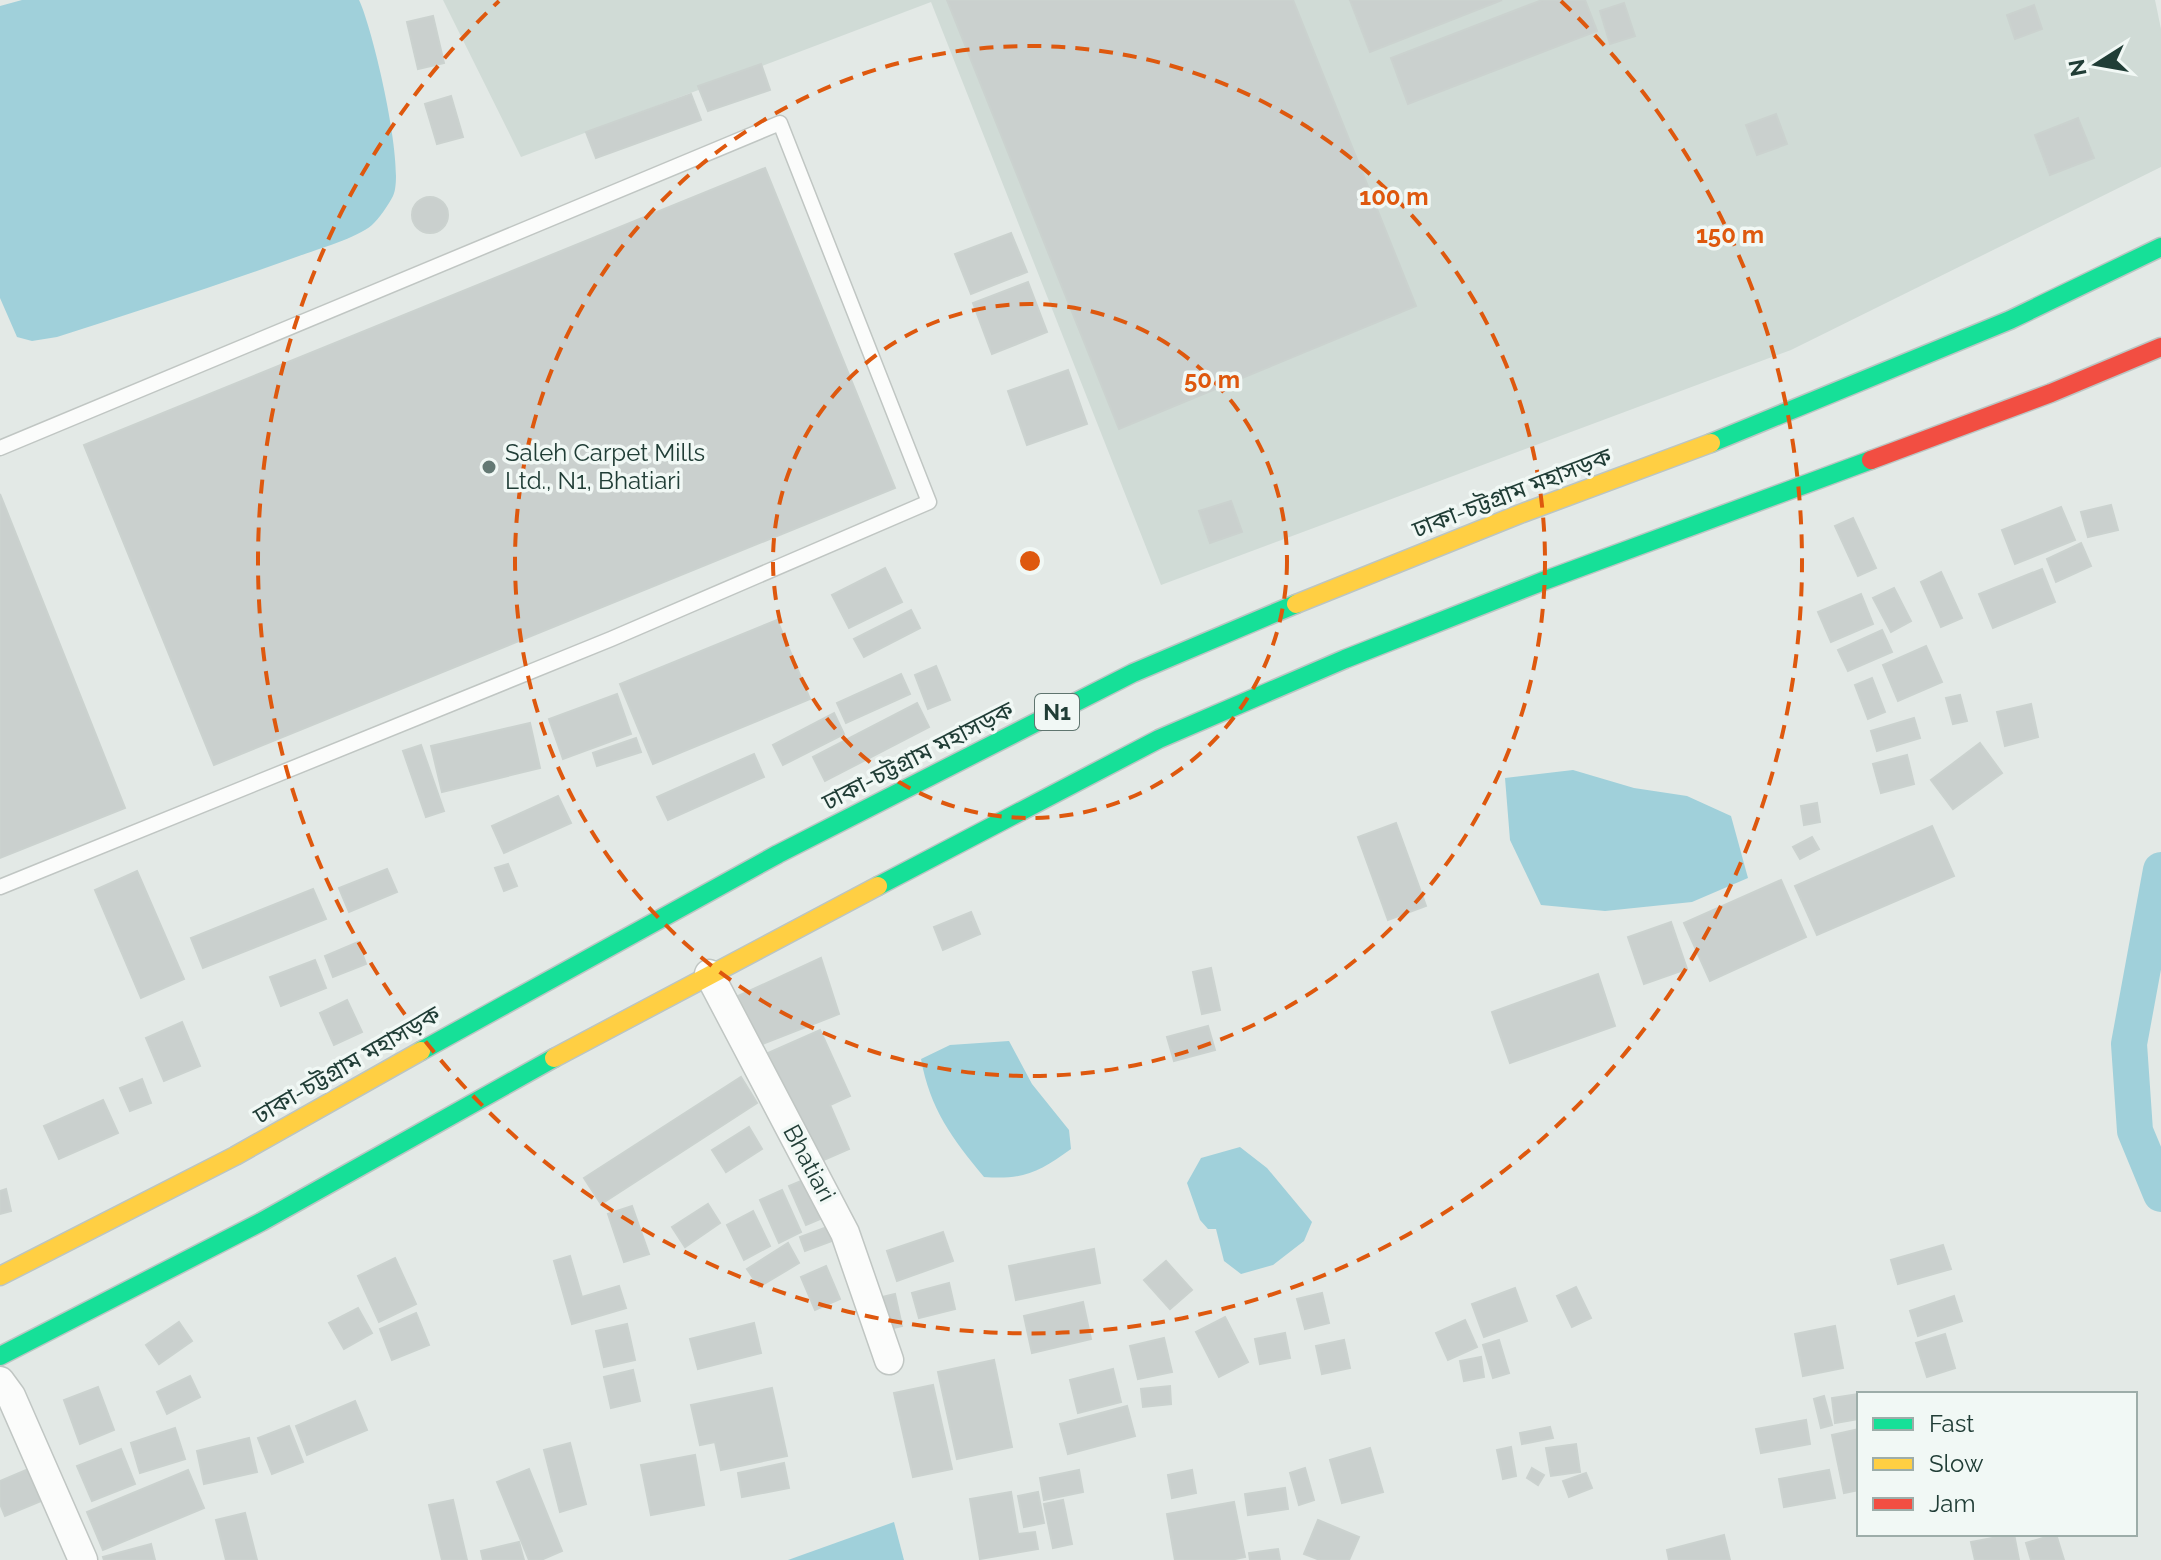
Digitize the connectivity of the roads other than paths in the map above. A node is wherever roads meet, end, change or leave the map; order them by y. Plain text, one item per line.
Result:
1 (2161, 247) edge
2 (2161, 347) edge
3 (0, 448) edge
4 (0, 887) edge
5 (709, 974) junction
6 (0, 1276) edge
7 (0, 1356) edge
8 (889, 1360) dead end
9 (0, 1381) edge
10 (83, 1560) edge

1 - 6 highway, ঢাকা-চট্টগ্রাম মহাসড়ক / N1
2 - 5 highway
3 - 4 lane
5 - 7 highway
5 - 8 street, Bhatiari
9 - 10 street

